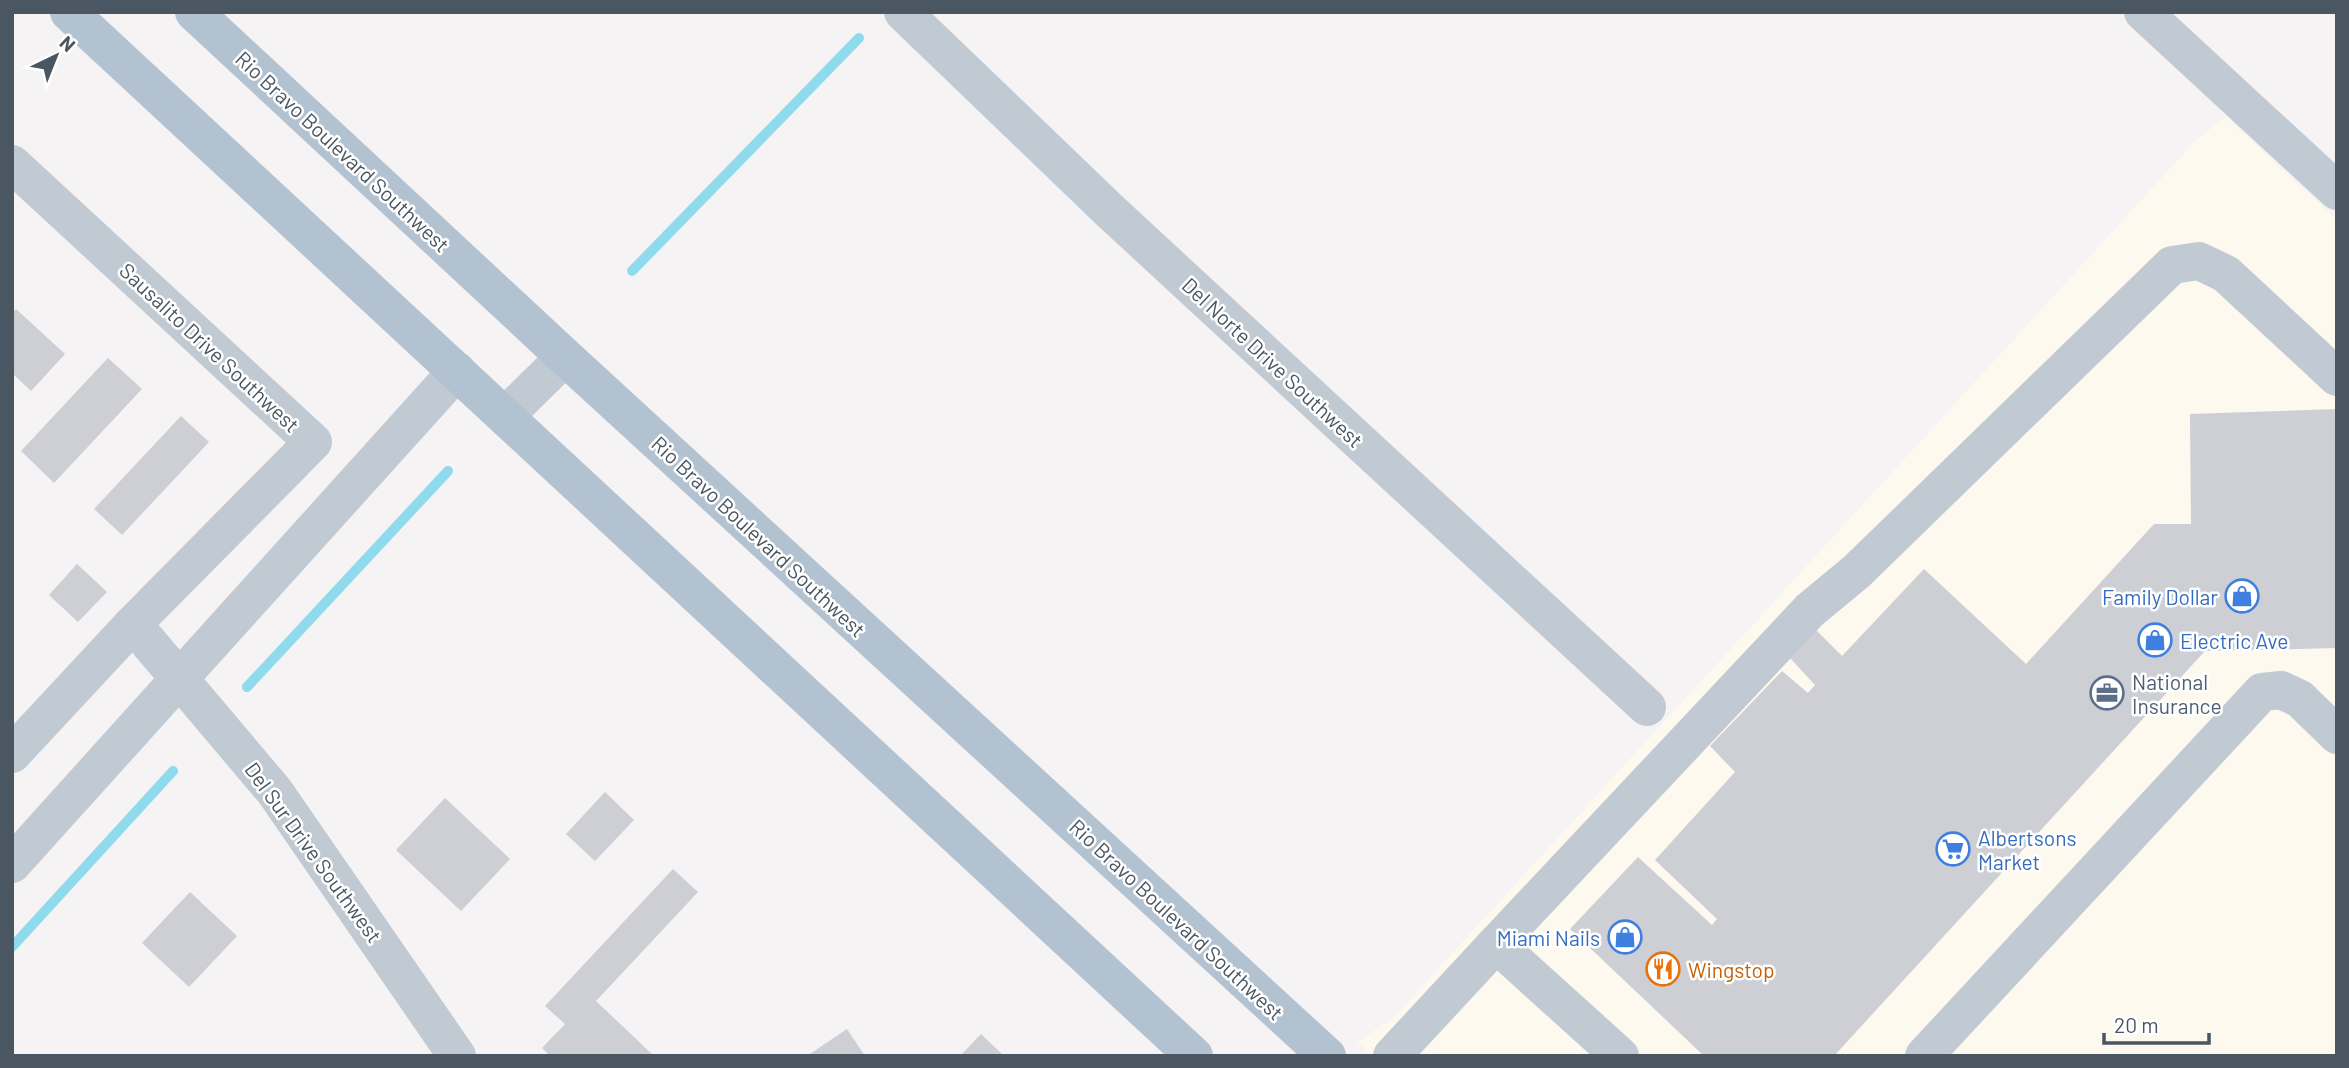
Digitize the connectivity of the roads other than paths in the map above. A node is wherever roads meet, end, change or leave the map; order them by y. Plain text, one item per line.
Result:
1 (69, 12) edge
2 (194, 12) edge
3 (902, 12) edge
4 (2143, 12) edge
5 (12, 164) edge
6 (2337, 191) edge
7 (565, 357) junction
8 (457, 371) junction
9 (2337, 377) edge
10 (505, 416) junction
11 (133, 624) junction
12 (179, 678) junction
13 (1647, 707) dead end
14 (2337, 735) edge
15 (12, 754) edge
16 (12, 864) edge
17 (1496, 944) junction
18 (457, 1056) edge
19 (1194, 1056) edge
20 (1327, 1056) edge
21 (1392, 1056) edge
22 (1620, 1056) edge
23 (1924, 1056) edge

1 - 8 main road
2 - 7 main road, Rio Bravo Boulevard Southwest
3 - 13 street, Del Norte Drive Southwest
4 - 6 street
5 - 11 street, Sausalito Drive Southwest
7 - 10 street
7 - 20 main road, Rio Bravo Boulevard Southwest
8 - 10 main road
8 - 12 street
9 - 17 street
10 - 19 main road
11 - 12 street, Del Sur Drive Southwest
11 - 15 street
12 - 16 street
12 - 18 street, Del Sur Drive Southwest
14 - 23 street
17 - 21 street
17 - 22 street

